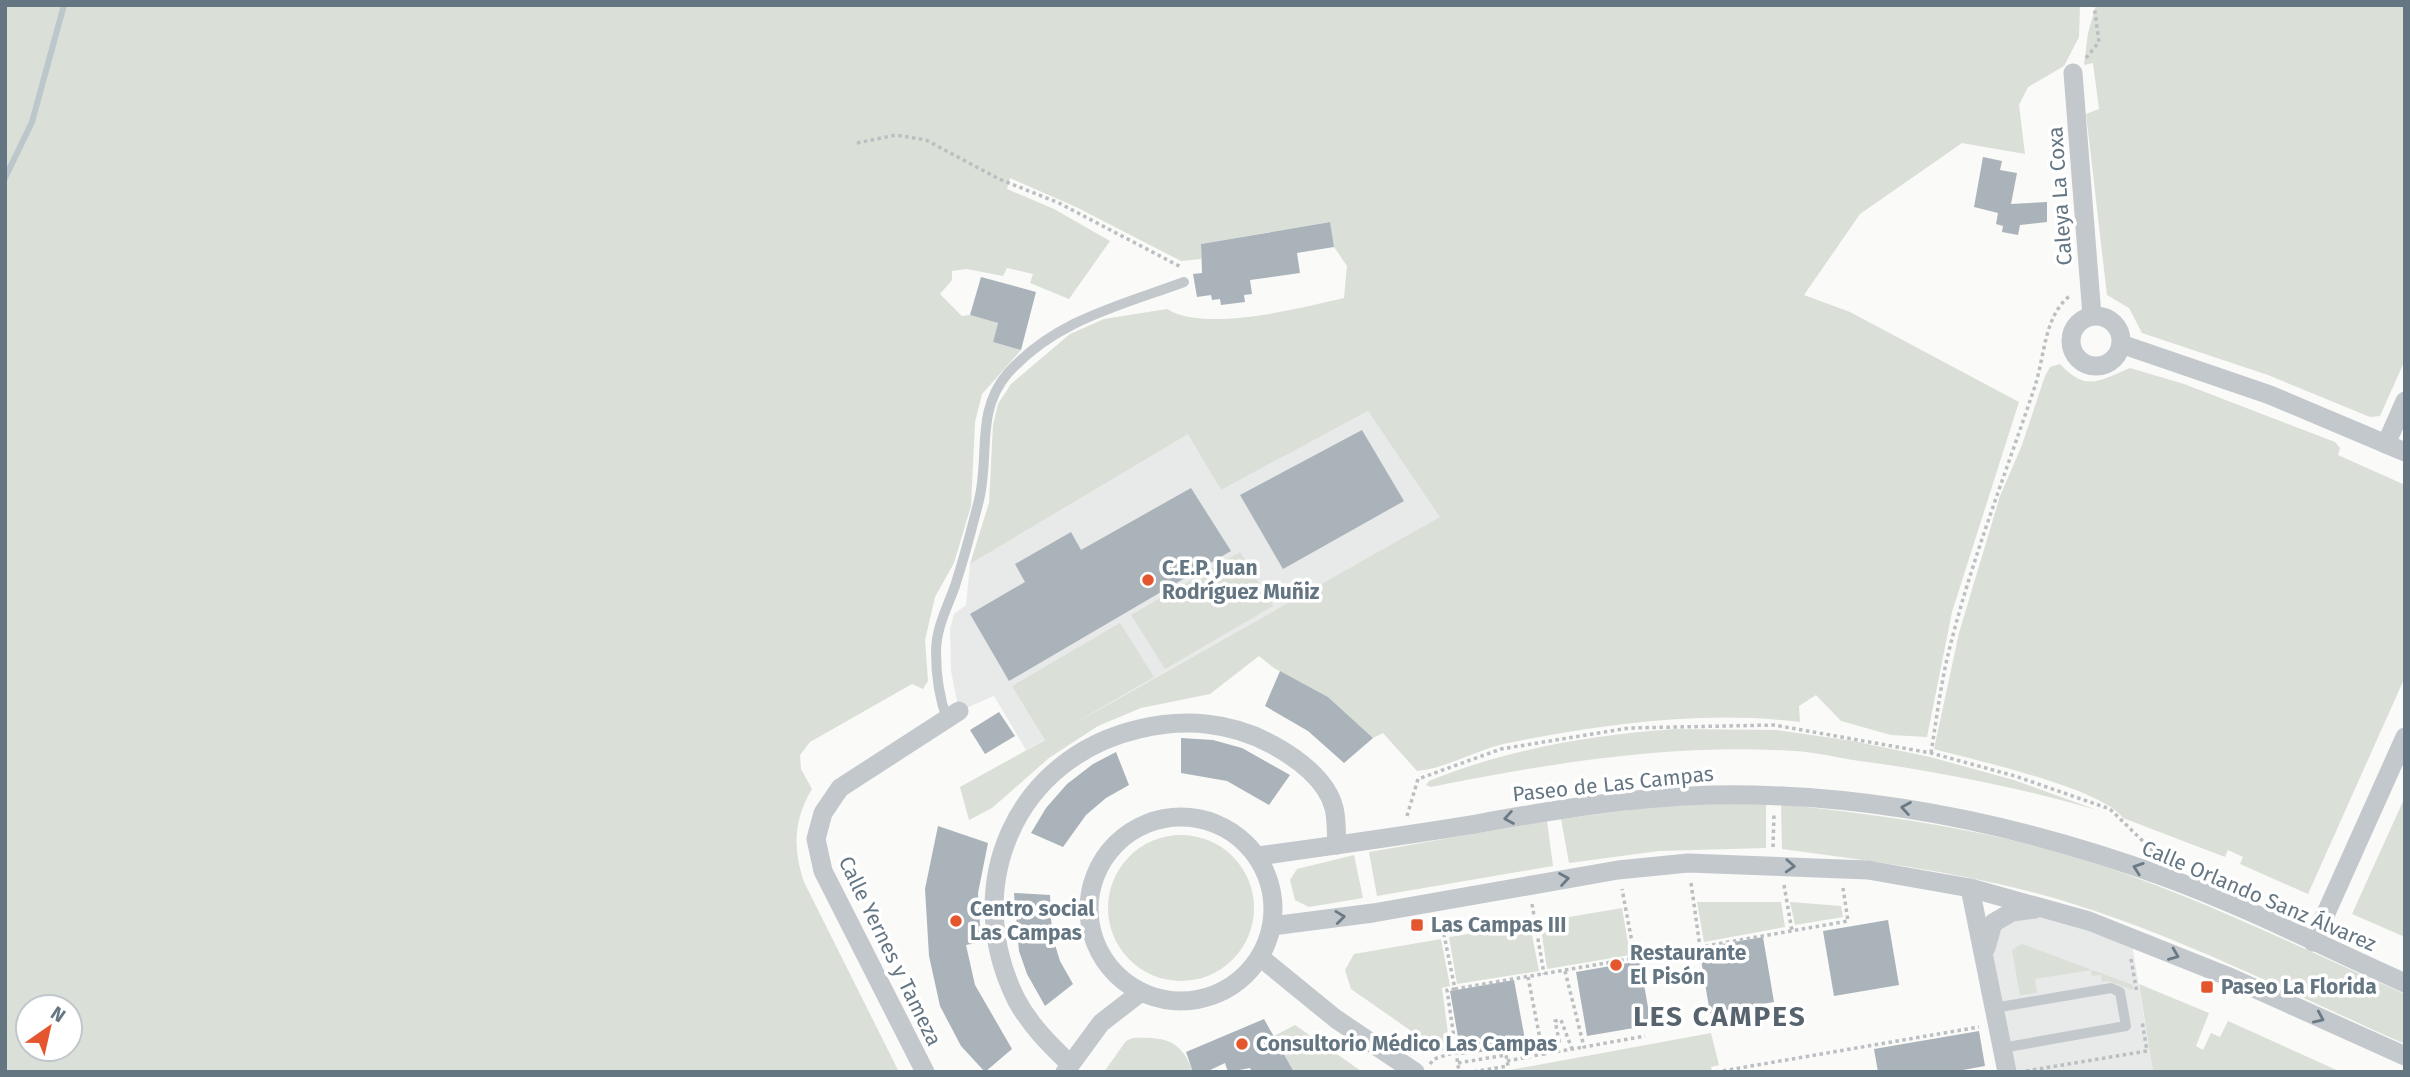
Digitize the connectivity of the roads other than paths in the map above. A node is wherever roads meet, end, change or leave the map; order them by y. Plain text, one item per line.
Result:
1 (2073, 74) road end
2 (1184, 282) road end
3 (2092, 316) junction
4 (2121, 344) junction
5 (2405, 401) edge
6 (2386, 444) junction
7 (2405, 453) edge
8 (953, 715) joint
9 (2405, 737) edge
10 (1973, 819) joint
11 (1337, 845) junction
12 (1258, 856) junction
13 (1970, 888) junction
14 (2043, 908) junction
15 (1272, 926) junction
16 (2313, 942) junction
17 (1985, 953) junction
18 (1260, 957) junction
19 (1118, 977) junction
20 (2405, 983) edge
21 (1141, 992) junction
22 (1996, 1016) junction
23 (1101, 1023) junction
24 (2002, 1048) junction
25 (2405, 1056) edge
26 (1068, 1068) edge
27 (925, 1072) edge
28 (1415, 1072) edge
29 (2007, 1072) edge

1 - 3 street, Caleya La Coxa
2 - 8 lane
3 - 4 street
3 - 4 street
4 - 6 street
5 - 6 street
6 - 7 street
8 - 27 street, Calle Yernes y Tameza
9 - 16 street
10 -> 11 street, Paseo de Las Campas
16 -> 10 street, Calle Orlando Sanz Álvarez
11 - 12 street, Paseo de Las Campas
11 - 26 street
12 - 15 street
12 - 19 street
13 - 14 street
15 -> 13 street
13 - 17 street
14 - 17 street
14 -> 25 street
15 - 18 street
16 - 20 street, Calle Orlando Sanz Álvarez
17 - 22 street
18 - 21 street
18 - 28 street
19 - 21 street
19 - 23 street
21 - 23 street
22 - 24 street
22 - 24 lane
23 - 26 street
24 - 29 street

